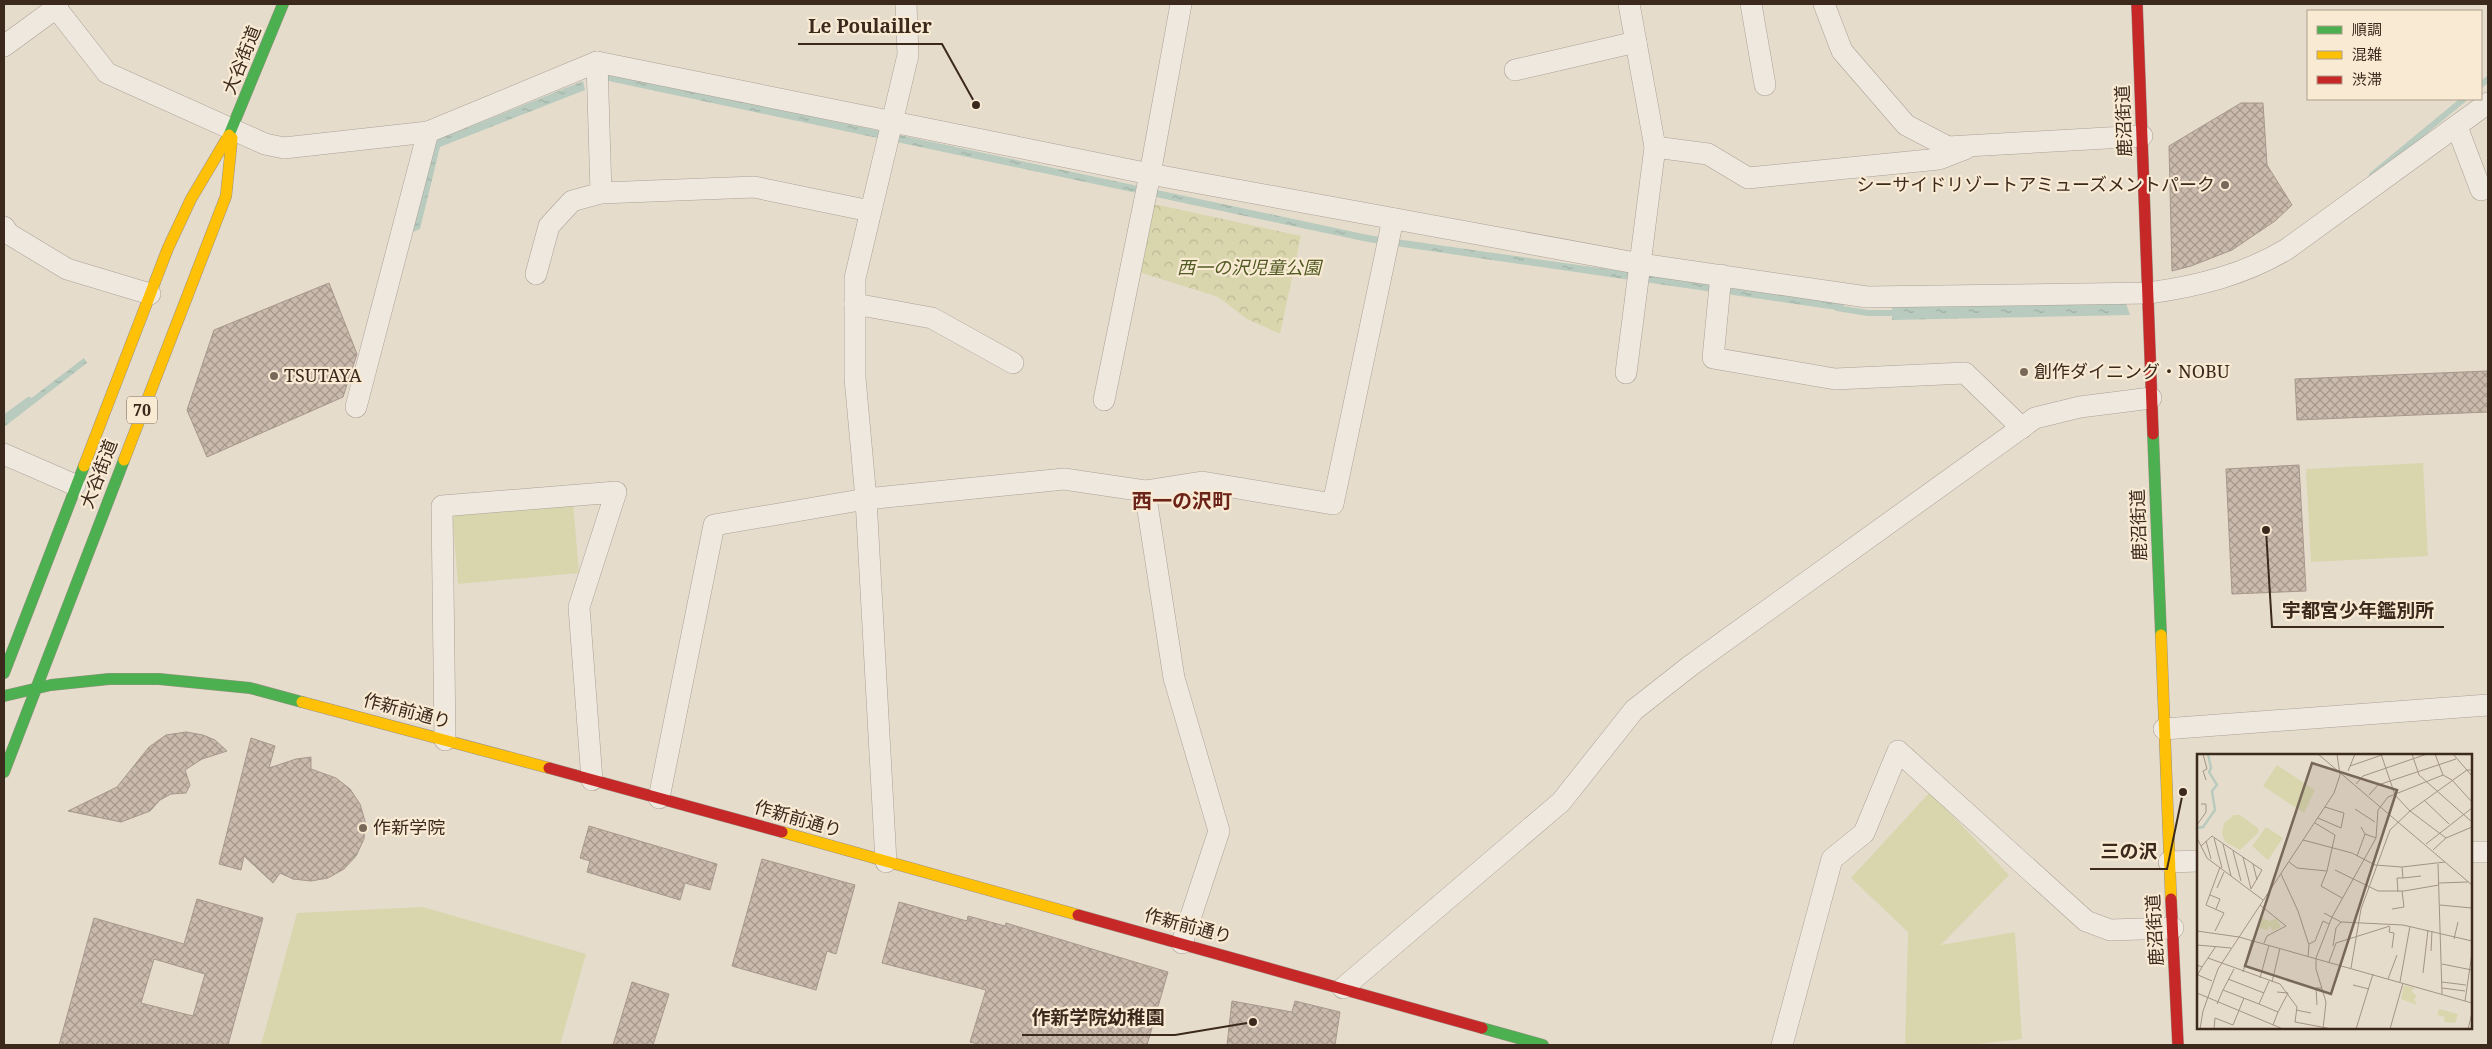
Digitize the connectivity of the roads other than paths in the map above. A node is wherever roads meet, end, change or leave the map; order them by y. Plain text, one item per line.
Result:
1 (283, 4) edge
2 (906, 4) edge
3 (1181, 4) edge
4 (1629, 4) edge
5 (1751, 4) edge
6 (1824, 4) edge
7 (2137, 4) edge
8 (55, 5) edge
9 (1636, 42) junction
10 (4, 46) edge
11 (598, 62) junction
12 (1514, 70) dead end
13 (1765, 85) dead end
14 (2488, 103) edge
15 (891, 121) junction
16 (2457, 127) junction
17 (233, 129) junction
18 (428, 132) junction
19 (2142, 136) junction
20 (1972, 146) junction
21 (1655, 147) junction
22 (1150, 174) junction
23 (2488, 187) edge
24 (601, 193) junction
25 (870, 211) junction
26 (1393, 219) junction
27 (4, 227) edge
28 (1641, 264) junction
29 (536, 274) dead end
30 (1720, 276) junction
31 (2149, 293) junction
32 (150, 294) junction
33 (855, 304) junction
34 (1013, 363) dead end
35 (1626, 373) dead end
36 (2151, 398) junction
37 (1104, 400) dead end
38 (356, 407) dead end
39 (2022, 428) junction
40 (4, 454) edge
41 (75, 485) junction
42 (1146, 491) junction
43 (866, 499) junction
44 (4, 673) edge
45 (36, 687) junction
46 (4, 696) edge
47 (2488, 705) edge
48 (2164, 729) junction
49 (445, 740) junction
50 (4, 772) edge
51 (592, 780) junction
52 (659, 798) junction
53 (2472, 852) edge
54 (2488, 852) edge
55 (2197, 861) edge
56 (886, 862) junction
57 (2169, 862) junction
58 (2173, 928) junction
59 (1182, 943) junction
60 (1343, 988) junction
61 (1543, 1045) edge
62 (1782, 1045) edge
63 (2178, 1045) edge

1 - 17 street, 大谷街道 / 70
2 - 15 street
3 - 22 street
4 - 9 street
5 - 13 street
6 - 20 street
7 - 19 street, 鹿沼街道
8 - 10 street
8 - 17 street
9 - 12 street
9 - 21 street
11 - 15 street
11 - 18 street
11 - 24 street
14 - 16 street
15 - 22 street
15 - 25 street
16 - 23 street
16 - 31 street
17 - 18 street
17 - 32 street, 大谷街道 / 70
17 - 45 street, 大谷街道 / 70
18 - 38 street
19 - 20 street
19 - 31 street, 鹿沼街道
20 - 21 street
21 - 28 street
22 - 26 street
22 - 37 street
24 - 25 street
24 - 29 street
25 - 33 street
26 - 28 street
26 - 42 street
27 - 32 street
28 - 30 street
28 - 35 street
30 - 31 street
30 - 39 street
31 - 36 street, 鹿沼街道
32 - 41 street, 大谷街道 / 70
33 - 34 street
33 - 43 street
36 - 39 street
36 - 48 street, 鹿沼街道
39 - 60 street
40 - 41 street
41 - 44 street, 大谷街道 / 70
42 - 43 street
42 - 59 street
43 - 52 street
43 - 56 street
45 - 46 street, 作新前通り
45 - 49 street, 作新前通り
45 - 50 street, 大谷街道 / 70
47 - 48 street
48 - 57 street, 鹿沼街道
49 - 51 street, 作新前通り
49 - 51 street
51 - 52 street, 作新前通り
52 - 56 street, 作新前通り
53 - 54 street
55 - 57 street
56 - 59 street, 作新前通り
57 - 58 street, 鹿沼街道
58 - 62 street
58 - 63 street, 鹿沼街道
59 - 60 street, 作新前通り
60 - 61 street, 作新前通り

